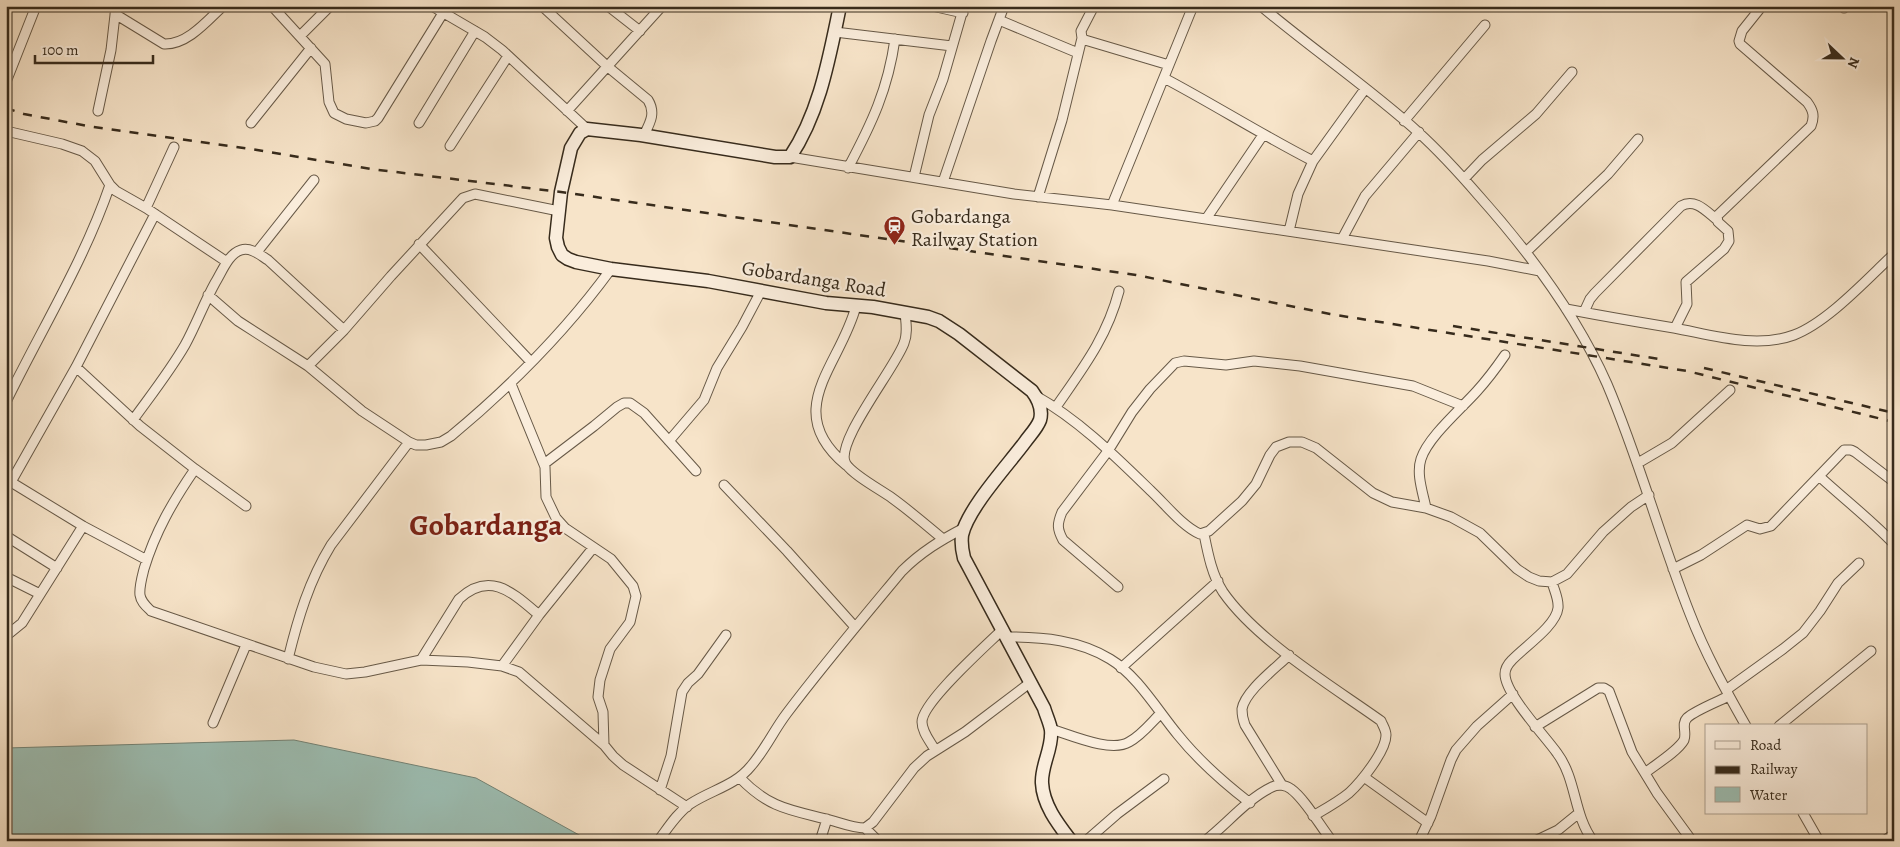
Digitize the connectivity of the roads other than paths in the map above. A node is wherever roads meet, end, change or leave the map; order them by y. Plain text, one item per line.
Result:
1 (36, 6) edge
2 (223, 6) edge
3 (272, 6) edge
4 (330, 6) edge
5 (432, 6) edge
6 (542, 6) edge
7 (608, 6) edge
8 (662, 6) edge
9 (840, 6) edge
10 (932, 6) edge
11 (1004, 6) edge
12 (1094, 6) edge
13 (1193, 6) edge
14 (1261, 6) edge
15 (1277, 6) edge
16 (1762, 6) edge
17 (116, 10) edge
18 (963, 10) edge
19 (442, 12) junction
20 (1271, 14) junction
21 (999, 20) junction
22 (1485, 25) dead end
23 (475, 31) junction
24 (640, 31) junction
25 (835, 32) junction
26 (300, 36) junction
27 (1082, 38) junction
28 (896, 39) junction
29 (952, 46) junction
30 (311, 48) junction
31 (1078, 53) junction
32 (508, 56) junction
33 (1169, 65) junction
34 (608, 67) junction
35 (1572, 72) dead end
36 (1164, 78) junction
37 (6, 82) edge
38 (1365, 89) junction
39 (98, 111) dead end
40 (567, 111) junction
41 (1404, 120) junction
42 (251, 123) dead end
43 (419, 123) dead end
44 (587, 129) junction
45 (6, 131) edge
46 (1419, 132) junction
47 (644, 135) junction
48 (1263, 135) junction
49 (1638, 138) dead end
50 (450, 146) dead end
51 (174, 147) dead end
52 (790, 157) junction
53 (1313, 161) junction
54 (848, 168) junction
55 (914, 177) junction
56 (1464, 178) junction
57 (314, 180) dead end
58 (943, 182) junction
59 (110, 185) junction
60 (1038, 197) junction
61 (1112, 205) junction
62 (146, 208) junction
63 (559, 210) junction
64 (155, 214) junction
65 (1206, 219) junction
66 (1716, 219) junction
67 (1289, 231) junction
68 (1342, 239) junction
69 (419, 244) junction
70 (257, 252) junction
71 (1526, 252) junction
72 (1894, 254) edge
73 (227, 262) junction
74 (611, 270) junction
75 (1540, 271) junction
76 (1119, 290) dead end
77 (761, 291) junction
78 (208, 295) junction
79 (856, 306) junction
80 (1566, 309) junction
81 (1584, 312) junction
82 (905, 313) junction
83 (1675, 328) junction
84 (344, 330) junction
85 (1505, 355) dead end
86 (531, 362) junction
87 (308, 366) junction
88 (76, 367) junction
89 (511, 384) junction
90 (1730, 390) dead end
91 (1036, 396) junction
92 (6, 402) edge
93 (1463, 406) junction
94 (1056, 407) junction
95 (133, 420) junction
96 (669, 441) junction
97 (410, 442) junction
98 (1108, 451) junction
99 (1638, 463) junction
100 (544, 464) junction
101 (847, 465) junction
102 (195, 469) junction
103 (696, 471) dead end
104 (1819, 476) junction
105 (9, 481) edge
106 (1894, 482) edge
107 (724, 485) dead end
108 (1649, 496) junction
109 (246, 506) dead end
110 (1426, 508) junction
111 (83, 526) junction
112 (964, 528) junction
113 (1204, 534) junction
114 (6, 536) edge
115 (943, 539) junction
116 (1893, 543) edge
117 (593, 548) junction
118 (147, 560) junction
119 (1859, 563) dead end
120 (57, 568) junction
121 (1674, 569) junction
122 (6, 577) edge
123 (1218, 581) junction
124 (1552, 582) junction
125 (1118, 587) dead end
126 (40, 594) junction
127 (539, 615) junction
128 (855, 627) junction
129 (1005, 633) junction
130 (726, 635) dead end
131 (6, 636) edge
132 (246, 644) junction
133 (1871, 651) dead end
134 (1289, 655) junction
135 (288, 659) junction
136 (421, 660) junction
137 (502, 666) junction
138 (1121, 668) junction
139 (1031, 682) junction
140 (1727, 693) junction
141 (1513, 694) junction
142 (1161, 714) junction
143 (213, 723) dead end
144 (1745, 724) edge
145 (1782, 724) edge
146 (1535, 727) junction
147 (1051, 729) junction
148 (604, 745) junction
149 (935, 750) junction
150 (1645, 773) junction
151 (1364, 777) junction
152 (740, 778) junction
153 (1164, 779) dead end
154 (1282, 785) junction
155 (660, 790) junction
156 (1250, 803) junction
157 (687, 807) junction
158 (1579, 813) junction
159 (1804, 814) edge
160 (1313, 816) junction
161 (827, 819) junction
162 (1428, 823) junction
163 (865, 828) junction
164 (1894, 834) edge
165 (658, 841) edge
166 (820, 841) edge
167 (878, 841) edge
168 (1071, 841) edge
169 (1086, 841) edge
170 (1206, 841) edge
171 (1332, 841) edge
172 (1419, 841) edge
173 (1535, 841) edge
174 (1593, 841) edge
175 (1692, 841) edge
176 (1819, 841) edge
177 (1884, 841) edge

1 - 37 street
2 - 17 street
3 - 26 street
4 - 26 street
5 - 19 street
6 - 34 street
7 - 24 street
8 - 24 street
9 - 25 main road
10 - 18 street
11 - 21 street
12 - 27 street
13 - 33 street
14 - 20 street
15 - 20 street
16 - 66 street
17 - 39 street
18 - 29 street
19 - 23 street
19 - 30 street
20 - 38 street
21 - 31 street
21 - 58 street
22 - 41 street
23 - 32 street
23 - 43 street
24 - 34 street
25 - 28 street
25 - 52 main road
26 - 30 street
27 - 31 street
27 - 33 street
28 - 29 street
28 - 54 street
29 - 55 street
30 - 42 street
31 - 60 street
32 - 40 street
32 - 50 street
33 - 36 street
34 - 40 street
34 - 47 street
35 - 56 street
36 - 48 street
36 - 61 street
38 - 41 street
38 - 53 street
40 - 44 street
41 - 46 street
44 - 47 main road
44 - 63 main road, Gobardanga Road
45 - 59 street
46 - 56 street
46 - 68 street
47 - 52 main road
48 - 53 street
48 - 65 street
49 - 71 street
51 - 62 street
52 - 54 street
53 - 67 street
54 - 55 street
55 - 58 street
56 - 71 street
57 - 70 street
58 - 60 street
59 - 62 street
59 - 92 street
60 - 61 street
61 - 65 street
62 - 64 street
63 - 69 street
63 - 74 main road, Gobardanga Road
64 - 73 street
64 - 88 street
65 - 67 street
66 - 81 street
66 - 83 street
67 - 68 street
68 - 75 street
69 - 84 street
69 - 86 street
70 - 73 street
70 - 84 street
71 - 75 street
72 - 83 street
73 - 78 street
74 - 77 main road, Gobardanga Road
74 - 86 street
75 - 80 street
76 - 94 street
77 - 79 main road, Gobardanga Road
77 - 96 street
78 - 87 street
78 - 95 street
79 - 82 main road, Gobardanga Road
79 - 101 street
80 - 81 street
80 - 99 street
81 - 83 street
82 - 91 main road, Gobardanga Road
82 - 101 street
84 - 87 street
85 - 93 street
86 - 89 street
87 - 97 street
88 - 95 street
88 - 105 street
89 - 97 street
89 - 100 street
90 - 99 street
91 - 94 street
91 - 112 main road
93 - 98 street
93 - 110 street
94 - 98 street
95 - 102 street
96 - 100 street
96 - 103 street
97 - 135 street
98 - 113 street
98 - 125 street
99 - 108 street
100 - 117 street
101 - 115 street
102 - 109 street
102 - 118 street
104 - 106 street
104 - 116 street
104 - 121 street
105 - 111 street
107 - 128 street
108 - 121 street
108 - 124 street
110 - 113 street
110 - 124 street
111 - 118 street
111 - 120 street
112 - 115 street
112 - 129 main road
113 - 123 street
114 - 120 street
115 - 128 street
117 - 127 street
117 - 148 street
118 - 132 street
119 - 140 street
120 - 126 street
121 - 140 street
122 - 126 street
123 - 134 street
123 - 138 street
124 - 141 street
126 - 131 street
127 - 136 street
127 - 137 street
128 - 152 street
129 - 138 street
129 - 139 main road
129 - 149 street
130 - 155 street
132 - 135 street
132 - 143 street
133 - 145 street
134 - 151 street
134 - 154 street
135 - 136 street
136 - 137 street
137 - 148 street
138 - 142 street
139 - 147 main road
139 - 149 street
140 - 144 street
140 - 150 street
141 - 146 street
141 - 162 street
142 - 147 street
142 - 156 street
146 - 150 street
146 - 158 street
147 - 168 main road
148 - 155 street
149 - 163 street
150 - 175 street
151 - 160 street
151 - 162 street
152 - 157 street
152 - 161 street
153 - 169 street
154 - 156 street
154 - 160 street
155 - 157 street
156 - 170 street
157 - 165 street
158 - 173 street
158 - 174 street
159 - 176 street
160 - 171 street
161 - 163 street
161 - 166 street
162 - 172 street
163 - 167 street
164 - 177 street

